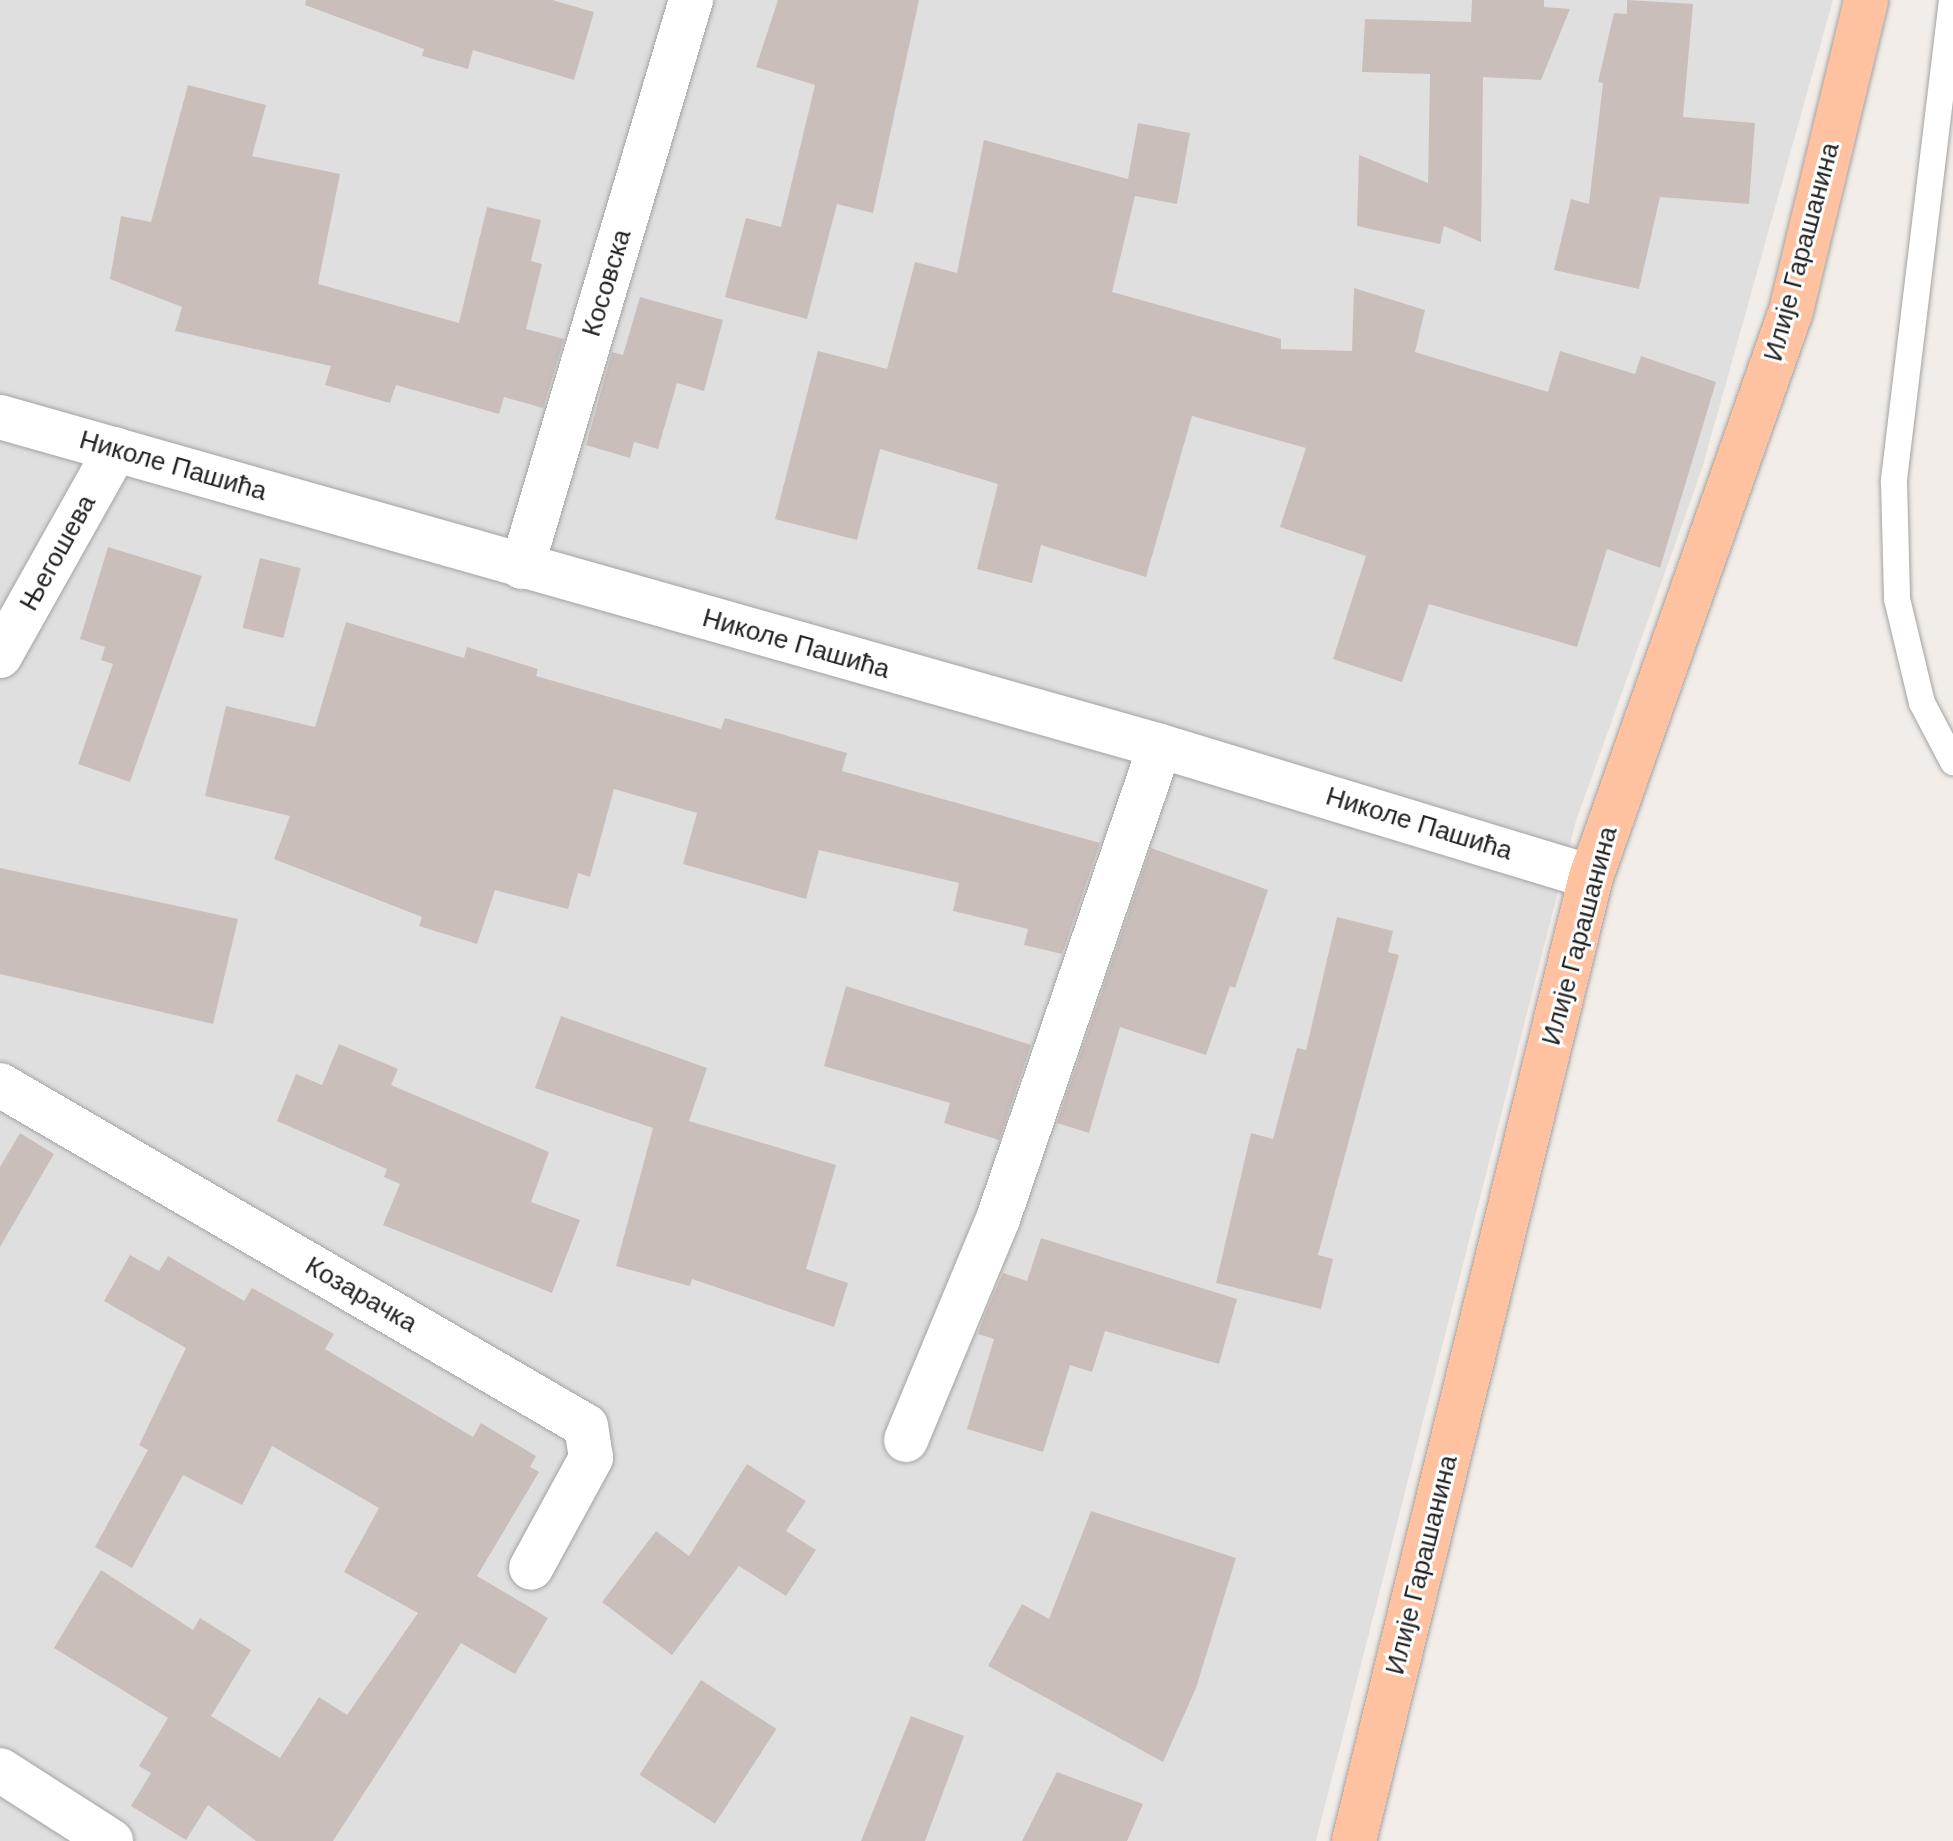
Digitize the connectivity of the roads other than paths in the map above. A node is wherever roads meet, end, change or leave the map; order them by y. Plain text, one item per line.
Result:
1 (691, 0) edge
2 (1866, 0) edge
3 (1952, 0) edge
4 (0, 417) edge
5 (116, 449) junction
6 (522, 567) junction
7 (0, 656) edge
8 (1160, 746) junction
9 (1953, 762) edge
10 (1591, 877) junction
11 (0, 1085) edge
12 (906, 1440) dead end
13 (531, 1568) dead end
14 (0, 1770) edge
15 (111, 1841) edge
16 (1354, 1841) edge

1 - 6 street, Косовска
2 - 10 main road, Илије Гарашанина
3 - 9 lane
4 - 5 street, Николе Пашића
5 - 6 street, Николе Пашића
5 - 7 street, Његошева
6 - 8 street, Николе Пашића
8 - 10 street, Николе Пашића
8 - 12 street
10 - 16 main road, Илије Гарашанина
11 - 13 street, Козарачка
14 - 15 street

